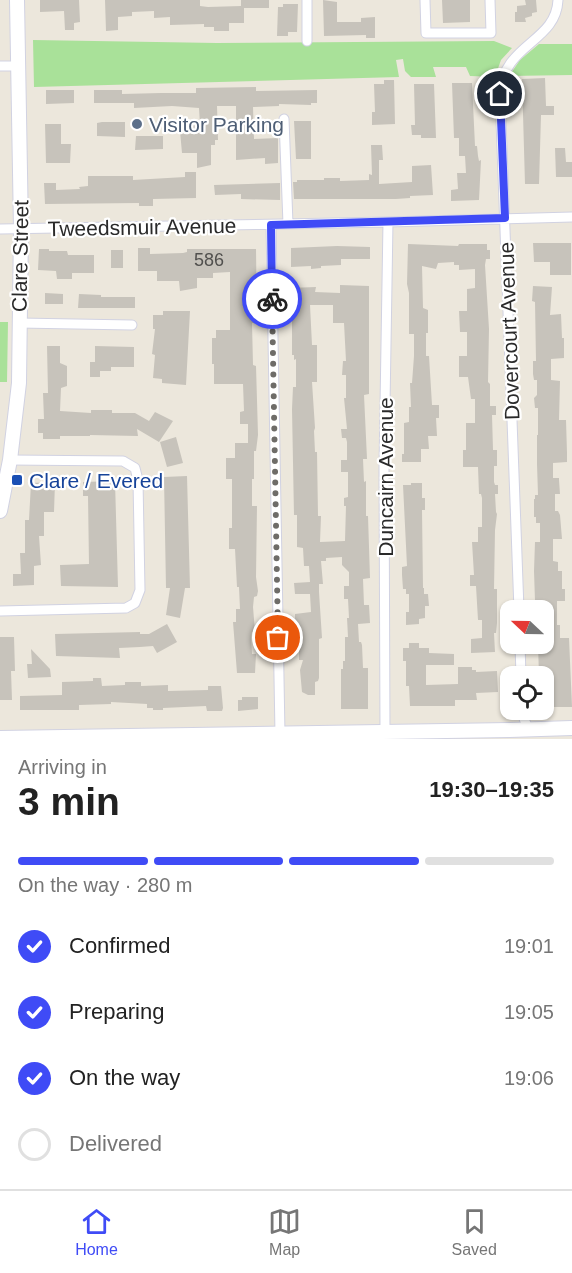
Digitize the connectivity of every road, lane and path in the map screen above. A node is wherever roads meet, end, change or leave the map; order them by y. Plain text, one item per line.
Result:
1 (17, 0) edge
2 (307, 0) edge
3 (425, 0) edge
4 (490, 0) edge
5 (558, 0) edge
6 (307, 41) dead end
7 (0, 66) edge
8 (17, 66) junction
9 (284, 118) dead end
10 (572, 217) edge
11 (505, 218) junction
12 (388, 222) junction
13 (288, 224) junction
14 (271, 225) junction
15 (0, 229) edge
16 (21, 229) junction
17 (19, 323) junction
18 (132, 325) dead end
19 (10, 460) junction
20 (2, 490) edge
21 (0, 511) edge
22 (519, 600) edge
23 (0, 611) edge
24 (572, 728) edge
25 (385, 732) junction
26 (280, 734) junction
27 (529, 734) edge
28 (255, 737) edge
29 (0, 738) edge

1 - 8 main road, Clare Street
2 - 6 street
3 - 4 street
5 - 11 street, Dovercourt Avenue
7 - 8 street
8 - 16 main road, Clare Street
9 - 13 street
10 - 11 street, Tweedsmuir Avenue
11 - 12 street, Tweedsmuir Avenue
11 - 22 street, Dovercourt Avenue
12 - 13 street, Tweedsmuir Avenue
12 - 25 street, Duncairn Avenue
13 - 14 street, Tweedsmuir Avenue
14 - 16 street, Tweedsmuir Avenue
14 - 26 street
15 - 16 street, Tweedsmuir Avenue
16 - 17 main road, Clare Street
17 - 18 street
17 - 19 main road, Clare Street
19 - 20 main road, Clare Street
19 - 23 street
20 - 21 main road, Clare Street
24 - 27 main road
25 - 26 main road
25 - 27 main road
26 - 28 main road
28 - 29 main road

